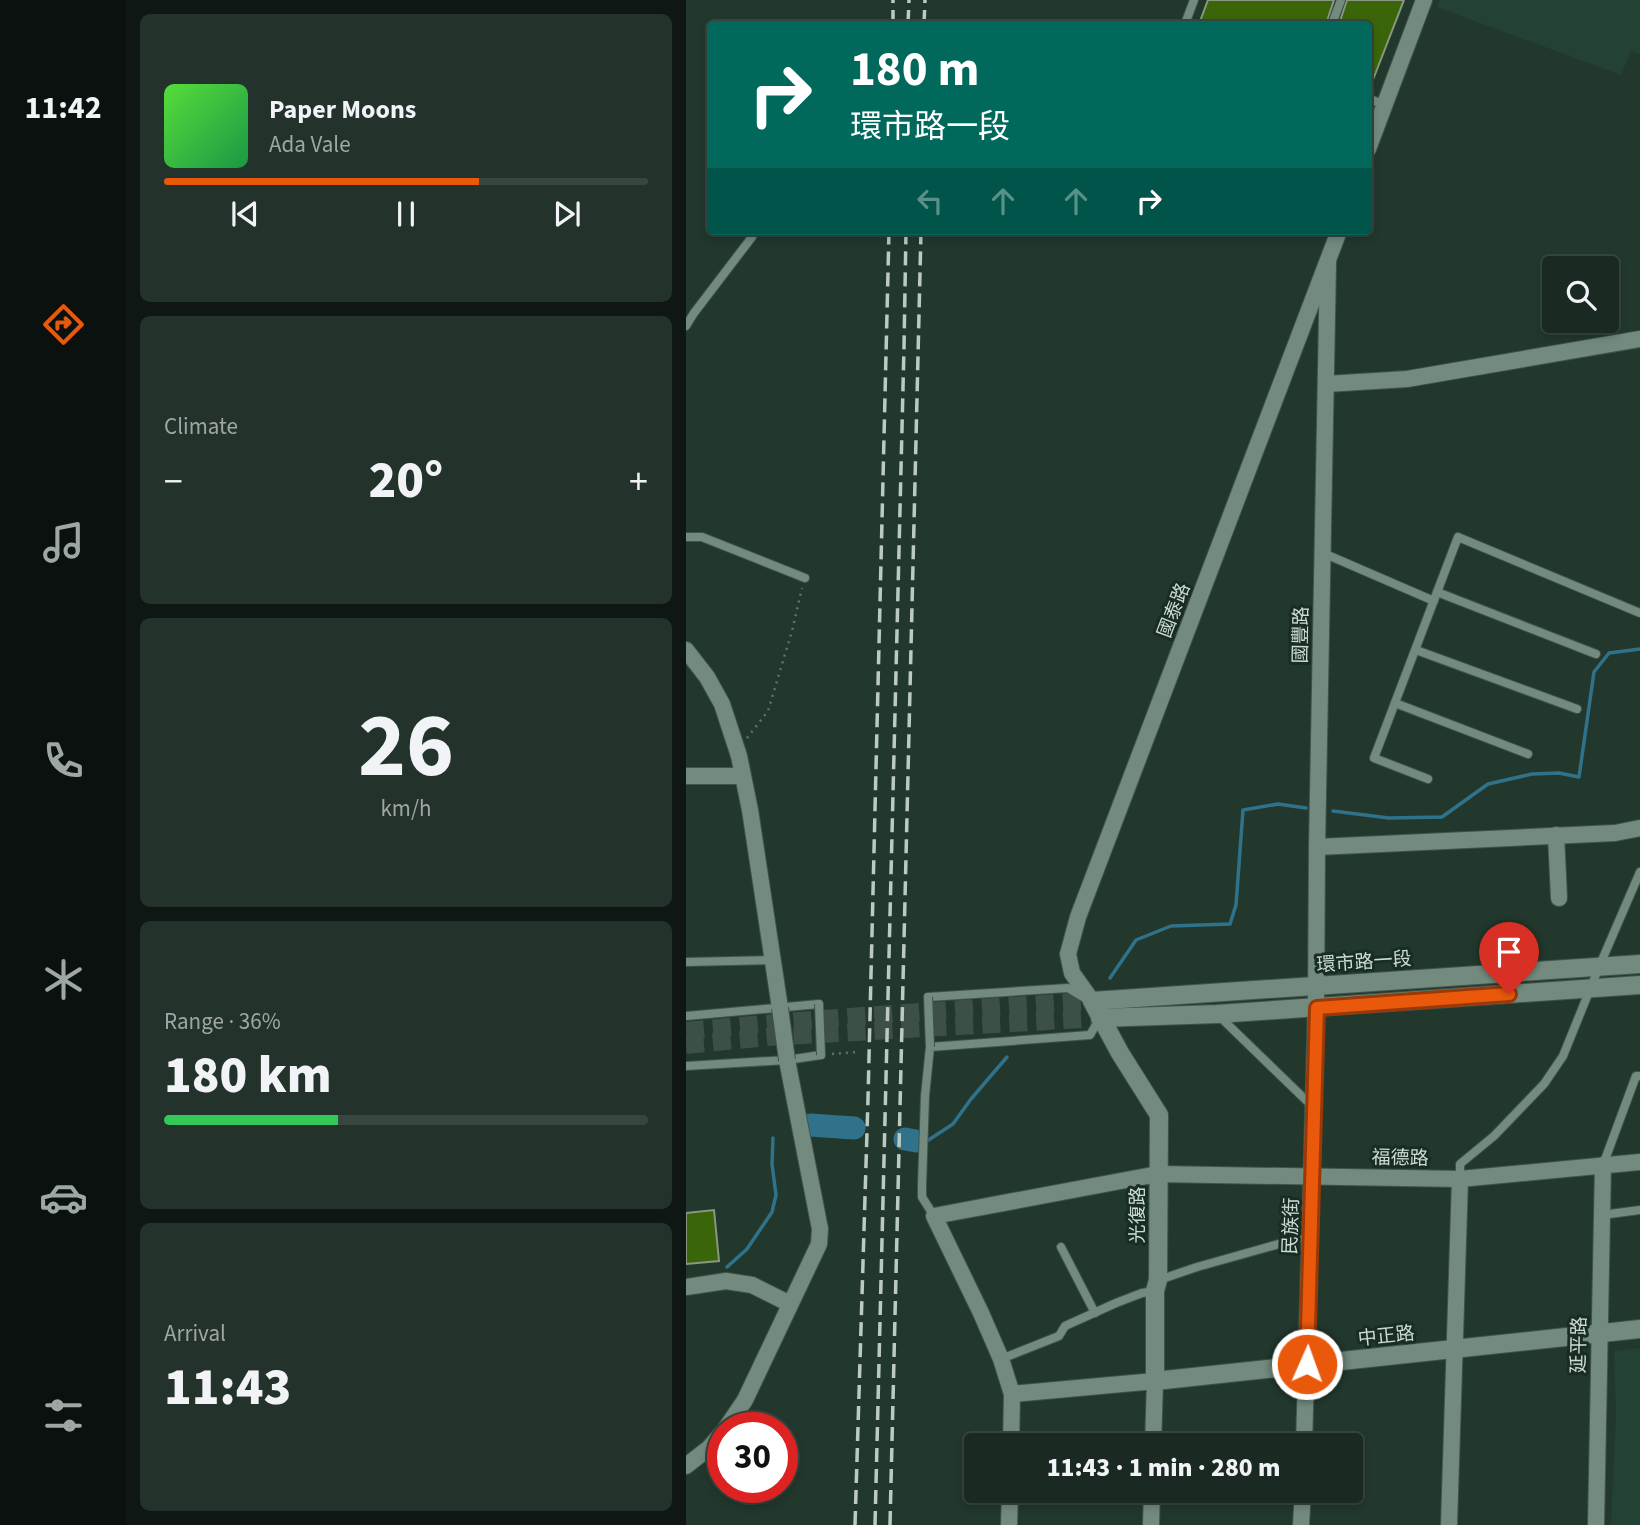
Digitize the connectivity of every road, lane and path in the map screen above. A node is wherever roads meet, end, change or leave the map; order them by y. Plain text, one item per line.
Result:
1 (1194, 0) edge
2 (1341, 0) edge
3 (1424, 0) edge
4 (1186, 21) edge
5 (1333, 21) edge
6 (1372, 100) edge
7 (1384, 105) junction
8 (1372, 138) edge
9 (1338, 235) edge
10 (752, 237) dead end
11 (1328, 263) junction
12 (686, 326) edge
13 (1640, 339) edge
14 (1326, 384) junction
15 (686, 537) edge
16 (1323, 553) junction
17 (805, 578) joint
18 (1436, 597) junction
19 (1640, 613) edge
20 (686, 650) edge
21 (1416, 650) junction
22 (1596, 654) dead end
23 (1395, 703) junction
24 (1577, 709) dead end
25 (736, 746) junction
26 (1528, 754) dead end
27 (686, 776) edge
28 (742, 776) junction
29 (1428, 779) dead end
30 (1640, 828) edge
31 (1556, 835) junction
32 (1317, 847) junction
33 (1640, 872) edge
34 (1559, 898) dead end
35 (772, 960) junction
36 (686, 962) edge
37 (1640, 964) edge
38 (1599, 967) junction
39 (1317, 985) junction
40 (1640, 985) edge
41 (1591, 989) junction
42 (1092, 1001) junction
43 (780, 1008) junction
44 (1317, 1008) junction
45 (1217, 1014) junction
46 (686, 1016) edge
47 (1100, 1018) junction
48 (930, 1047) junction
49 (857, 1052) dead end
50 (841, 1053) dead end
51 (787, 1060) junction
52 (686, 1066) edge
53 (1640, 1076) edge
54 (1313, 1108) junction
55 (1640, 1162) edge
56 (1603, 1165) junction
57 (1158, 1174) junction
58 (1313, 1176) junction
59 (1460, 1179) junction
60 (1640, 1210) edge
61 (1602, 1215) junction
62 (934, 1216) junction
63 (1311, 1235) junction
64 (1061, 1247) dead end
65 (1157, 1286) junction
66 (686, 1287) edge
67 (790, 1304) junction
68 (1095, 1313) junction
69 (1640, 1329) edge
70 (1599, 1334) junction
71 (1454, 1350) junction
72 (1001, 1359) junction
73 (1307, 1364) junction
74 (1155, 1381) junction
75 (1012, 1394) junction
76 (737, 1412) edge
77 (1010, 1433) edge
78 (1153, 1433) edge
79 (1304, 1433) edge
80 (707, 1450) edge
81 (686, 1466) edge
82 (1010, 1503) edge
83 (1152, 1503) edge
84 (1302, 1503) edge
85 (1009, 1525) edge
86 (1151, 1525) edge
87 (1301, 1525) edge
88 (1449, 1525) edge
89 (1596, 1525) edge

1 - 4 lane
2 - 5 lane
3 - 7 street
6 - 7 lane
7 - 8 street
9 - 11 street, 國泰路
10 - 12 lane
11 - 14 street, 國豐路
11 - 42 street, 國泰路
13 - 14 street
14 - 16 street, 國豐路
15 - 17 lane
16 - 18 lane
16 - 32 street, 國豐路
17 - 25 path
18 - 19 lane
18 - 21 lane
18 - 22 lane
20 - 25 street
21 - 23 lane
21 - 24 lane
23 - 26 lane
23 - 29 lane
25 - 28 street
27 - 28 street
28 - 35 street
30 - 31 street
31 - 32 street
31 - 34 street
32 - 39 street, 國豐路
33 - 38 lane
35 - 36 lane
35 - 43 street
37 - 38 main road, 環市路一段
38 - 39 main road, 環市路一段
38 - 41 lane
39 - 42 main road, 環市路一段
39 - 44 street, 國豐路
40 - 41 main road
41 - 44 main road
41 - 59 lane
42 - 47 main road, 光復路
42 - 48 lane, bridge
43 - 46 lane
43 - 51 street, bridge
43 - 51 lane, bridge
44 - 45 main road
44 - 54 street, 民族街
45 - 47 main road
45 - 54 lane
47 - 48 lane
47 - 57 main road, 光復路
48 - 62 lane
49 - 50 path
51 - 52 lane
51 - 67 street
53 - 56 lane
54 - 58 street, 民族街
55 - 56 street, 福德路
56 - 59 street, 福德路
56 - 61 street, 延平路
57 - 58 street, 福德路
57 - 62 street, 福德路
57 - 65 main road, 光復路
58 - 59 street, 福德路
58 - 63 street, 民族街
59 - 71 street
60 - 61 lane
61 - 70 street, 延平路
62 - 72 street
63 - 65 lane
63 - 73 street, 民族街
64 - 68 lane
65 - 68 lane
65 - 74 main road, 光復路
66 - 67 street
67 - 76 street
68 - 72 lane
69 - 70 main road, 中正路
70 - 71 main road, 中正路
70 - 89 street, 延平路
71 - 73 main road, 中正路
71 - 88 street
72 - 75 street
73 - 74 main road, 中正路
73 - 79 street, 民族街
74 - 75 street, 中正路
74 - 78 street, 光復路
75 - 77 street
80 - 81 street
82 - 85 street
83 - 86 street
84 - 87 street

